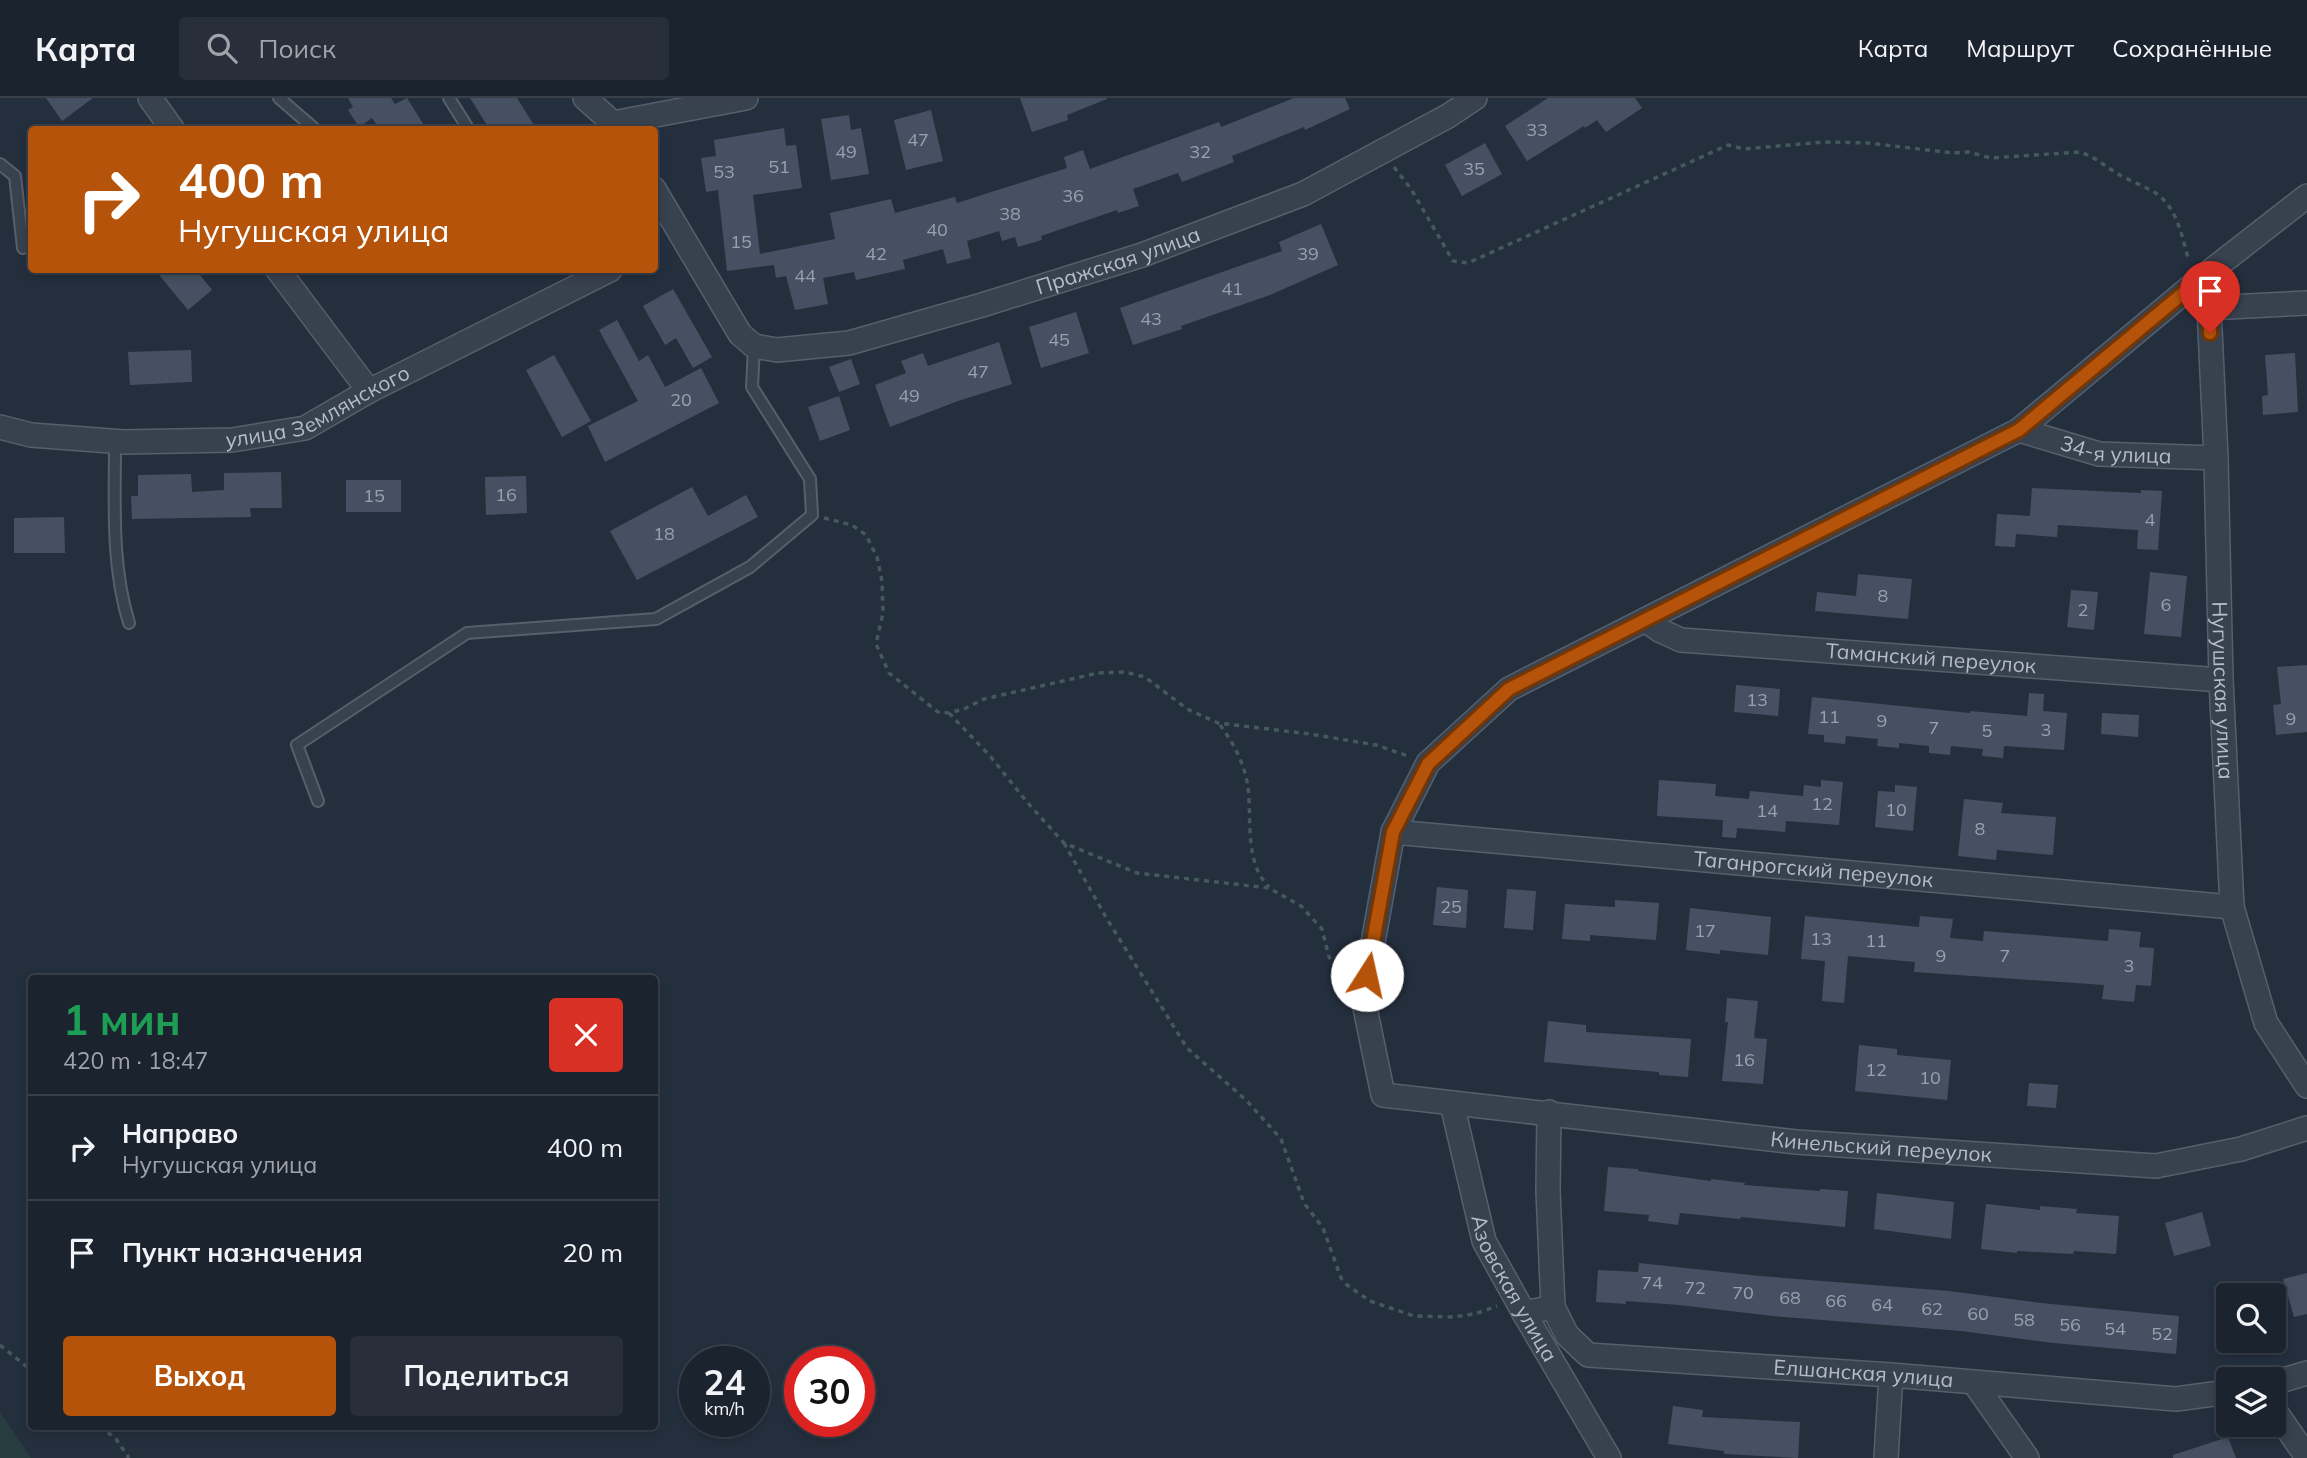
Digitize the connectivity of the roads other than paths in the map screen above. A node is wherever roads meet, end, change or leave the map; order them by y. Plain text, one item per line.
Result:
1 (150, 98) edge
2 (279, 98) edge
3 (449, 98) edge
4 (585, 98) edge
5 (746, 98) edge
6 (1475, 98) edge
7 (170, 126) edge
8 (311, 126) edge
9 (466, 126) edge
10 (616, 126) edge
11 (0, 164) edge
12 (658, 195) edge
13 (2307, 196) edge
14 (23, 248) dead end
15 (280, 273) edge
16 (604, 273) edge
17 (2194, 284) junction
18 (2307, 303) edge
19 (2209, 308) junction
20 (747, 340) junction
21 (369, 391) junction
22 (0, 427) edge
23 (2019, 430) junction
24 (115, 442) junction
25 (2216, 458) junction
26 (1646, 620) junction
27 (130, 623) dead end
28 (2221, 680) junction
29 (318, 801) dead end
30 (1393, 832) junction
31 (2232, 907) junction
32 (2307, 1086) edge
33 (1452, 1104) junction
34 (1549, 1112) junction
35 (2307, 1128) edge
36 (1553, 1307) junction
37 (1524, 1313) junction
38 (2307, 1373) edge
39 (1891, 1375) junction
40 (2286, 1379) edge
41 (1975, 1384) junction
42 (2216, 1394) edge
43 (2286, 1427) edge
44 (2307, 1457) edge
45 (1609, 1458) edge
46 (1886, 1458) edge
47 (2027, 1458) edge

1 - 7 street
2 - 8 lane
3 - 9 lane
4 - 10 street
5 - 10 street
6 - 20 street, Пражская улица
11 - 14 lane
12 - 20 street
13 - 17 street
15 - 21 street
16 - 21 street, улица Землянского
17 - 19 street, Нугушская улица
17 - 23 street
18 - 19 street
19 - 25 street, Нугушская улица
20 - 29 lane
21 - 24 street, улица Землянского
22 - 24 street, улица Землянского
23 - 25 street, 34-я улица
23 - 26 street
24 - 27 lane
25 - 28 street, Нугушская улица
26 - 28 street, Таманский переулок
26 - 30 street
28 - 31 street, Нугушская улица
30 - 31 street, Таганрогский переулок
30 - 33 street, Кинельский переулок
31 - 32 street, Нугушская улица
33 - 34 street, Кинельский переулок
33 - 37 street, Азовская улица
34 - 35 street, Кинельский переулок
34 - 36 street
36 - 37 street
36 - 39 street, Елшанская улица
37 - 45 street, Азовская улица
38 - 40 street
39 - 41 street, Елшанская улица
39 - 46 street
41 - 42 street, Елшанская улица
41 - 47 street
43 - 44 street

